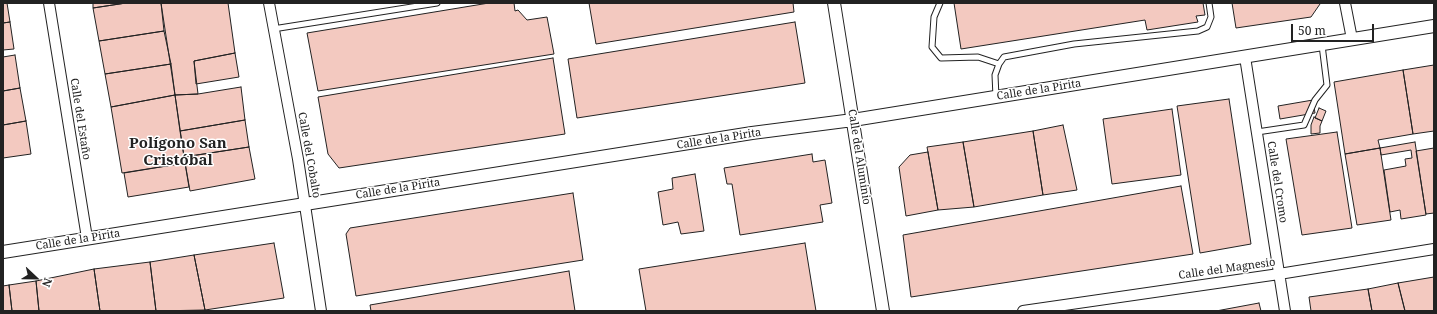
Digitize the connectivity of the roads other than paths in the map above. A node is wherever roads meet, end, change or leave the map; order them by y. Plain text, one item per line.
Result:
1 (49, 3) edge
2 (269, 3) edge
3 (437, 3) edge
4 (834, 3) edge
5 (940, 3) edge
6 (1209, 3) edge
7 (1345, 3) edge
8 (1434, 26) edge
9 (273, 29) junction
10 (1352, 39) junction
11 (1322, 44) junction
12 (1245, 57) junction
13 (999, 64) junction
14 (996, 97) junction
15 (853, 120) junction
16 (1257, 132) junction
17 (305, 204) junction
18 (87, 238) junction
19 (1434, 249) edge
20 (3, 252) edge
21 (1279, 274) junction
22 (321, 311) edge
23 (883, 311) edge
24 (1023, 311) edge
25 (1285, 311) edge

1 - 18 street, Calle del Estaño
2 - 9 street, Calle del Cobalto
3 - 9 lane
4 - 15 street, Calle del Aluminio
5 - 13 lane
6 - 13 lane
7 - 10 street
8 - 10 street, Calle de la Pirita
9 - 17 street, Calle del Cobalto
10 - 11 street, Calle de la Pirita
11 - 12 street, Calle de la Pirita
11 - 16 lane
12 - 14 street, Calle de la Pirita
12 - 16 street, Calle del Cromo
13 - 14 lane
14 - 15 street, Calle de la Pirita
15 - 17 street, Calle de la Pirita
15 - 23 street, Calle del Aluminio
16 - 21 street, Calle del Cromo
17 - 18 street, Calle de la Pirita
17 - 22 street, Calle del Cobalto
18 - 20 street, Calle de la Pirita
19 - 21 street, Calle del Magnesio
21 - 24 street, Calle del Magnesio
21 - 25 street, Calle del Cromo

